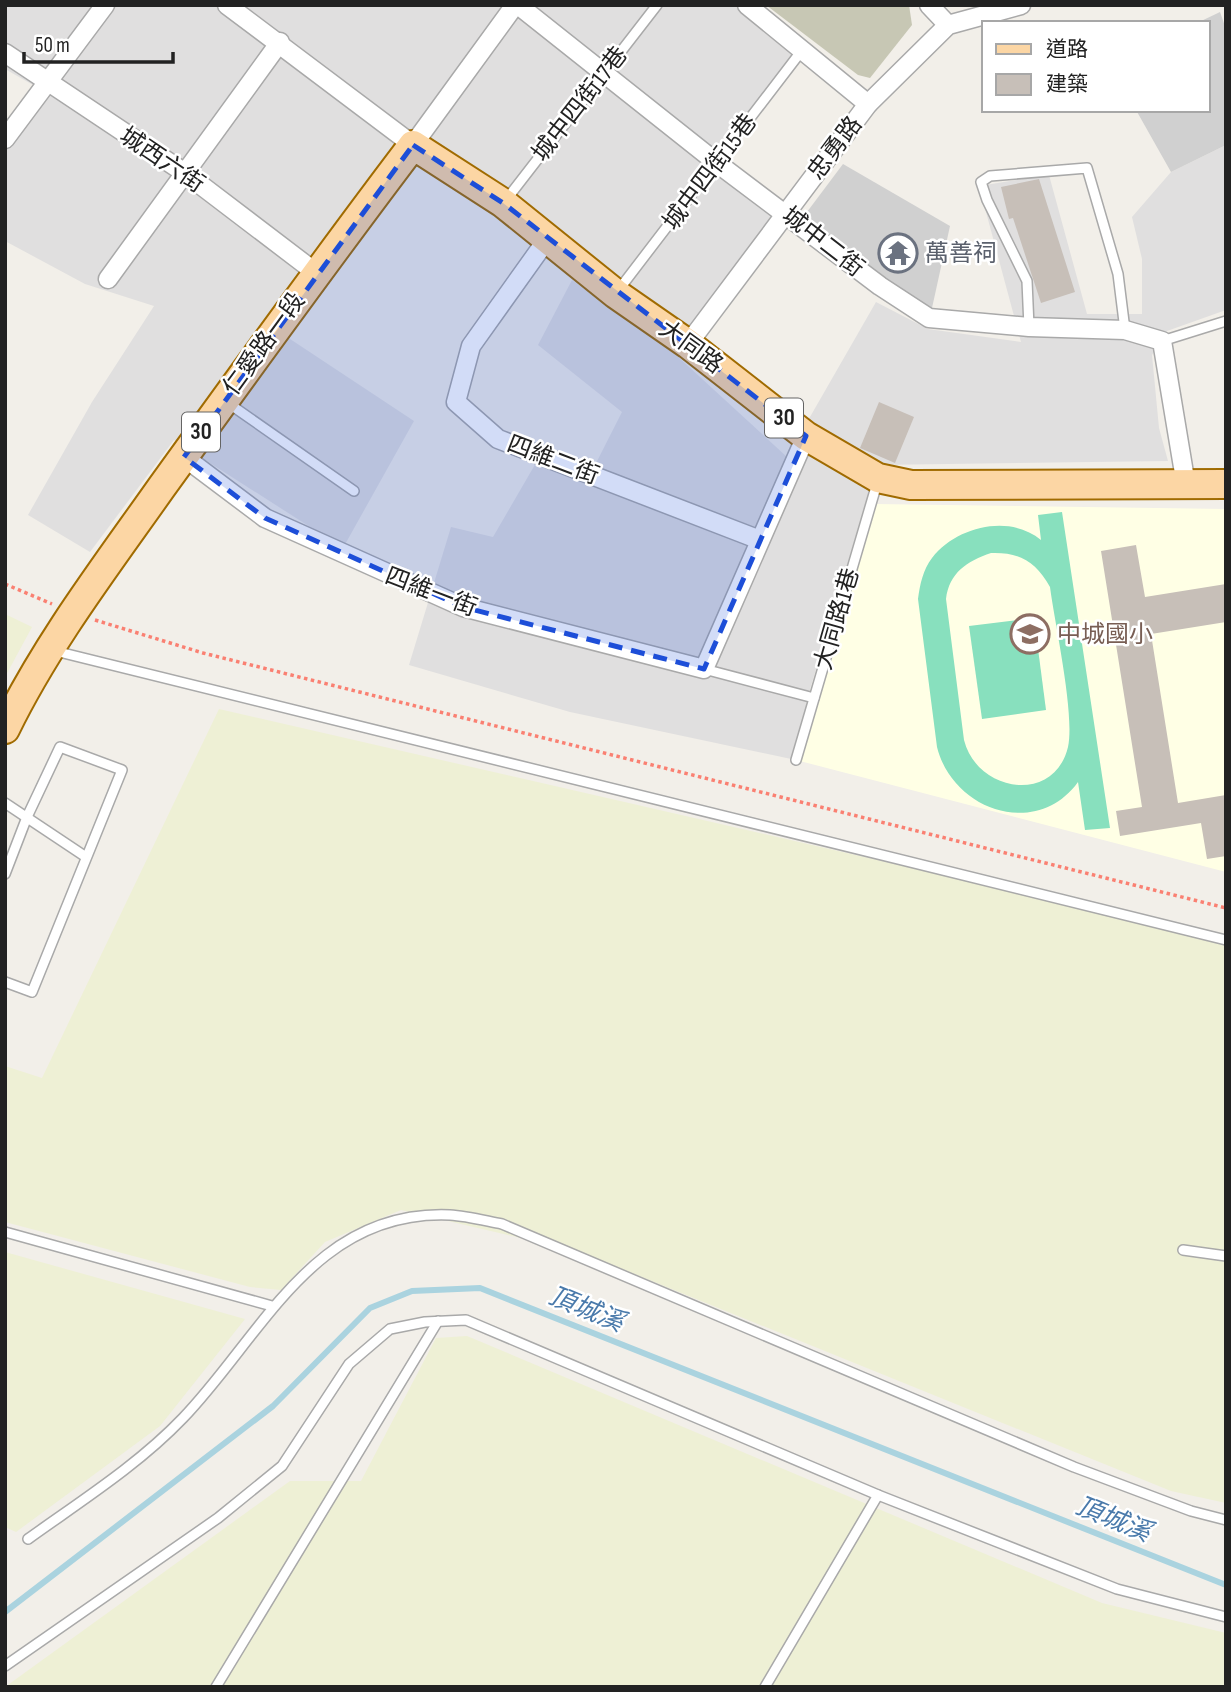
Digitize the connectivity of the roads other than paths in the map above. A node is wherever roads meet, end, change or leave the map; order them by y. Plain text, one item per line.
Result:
1 (105, 5) edge
2 (227, 5) edge
3 (517, 5) edge
4 (657, 5) edge
5 (747, 5) edge
6 (929, 5) edge
7 (1021, 5) edge
8 (948, 25) junction
9 (280, 43) junction
10 (803, 49) junction
11 (5, 53) edge
12 (603, 72) junction
13 (48, 83) junction
14 (868, 104) junction
15 (5, 139) edge
16 (413, 145) junction
17 (717, 163) junction
18 (185, 173) junction
19 (503, 203) junction
20 (786, 212) junction
21 (548, 238) junction
22 (315, 272) junction
23 (108, 279) dead end
24 (616, 294) junction
25 (1226, 321) edge
26 (1029, 327) junction
27 (1125, 330) junction
28 (1162, 341) junction
29 (688, 344) junction
30 (223, 400) junction
31 (806, 436) junction
32 (184, 457) junction
33 (878, 478) junction
34 (1226, 484) edge
35 (1186, 485) junction
36 (354, 491) dead end
37 (760, 540) junction
38 (50, 650) junction
39 (704, 669) junction
40 (814, 698) junction
41 (5, 729) edge
42 (796, 760) dead end
43 (5, 803) edge
44 (27, 817) junction
45 (86, 858) junction
46 (5, 874) edge
47 (1226, 940) edge
48 (5, 982) edge
49 (5, 1233) edge
50 (1183, 1250) dead end
51 (1226, 1256) edge
52 (272, 1306) junction
53 (438, 1321) junction
54 (878, 1495) junction
55 (1226, 1520) edge
56 (29, 1539) dead end
57 (1226, 1618) edge
58 (5, 1666) edge
59 (216, 1687) edge
60 (765, 1687) edge

1 - 13 street
2 - 9 street, 大同路
3 - 12 street, 城中二街
3 - 16 street, 仁愛路一段
4 - 12 lane, 城中四街17巷
5 - 10 street
6 - 8 street
7 - 8 street, 忠勇路
8 - 14 street, 忠勇路
9 - 16 street, 大同路
9 - 18 street
10 - 14 street
10 - 17 lane, 城中四街15巷
11 - 13 street, 城西六街
12 - 17 street, 城中二街
12 - 19 lane, 城中四街17巷
13 - 15 street
13 - 18 street, 城西六街
14 - 20 street, 忠勇路
16 - 19 main road, 大同路 / 30
16 - 22 main road, 仁愛路一段 / 30
17 - 20 street, 城中二街
17 - 24 lane, 城中四街15巷
18 - 22 street, 城西六街
18 - 23 street
19 - 21 main road, 大同路 / 30
20 - 26 street, 城中二街
20 - 29 street, 忠勇路
21 - 24 main road, 大同路 / 30
21 - 37 street, 四維二街
22 - 30 main road, 仁愛路一段 / 30
24 - 29 main road, 大同路 / 30
25 - 28 lane
26 - 27 street, 城中二街
26 - 27 lane
27 - 28 street, 城中二街
28 - 35 street
29 - 31 main road, 大同路 / 30
30 - 32 main road, 仁愛路一段 / 30
30 - 36 lane
31 - 33 main road, 大同路 / 30
31 - 37 street
32 - 38 main road, 仁愛路一段 / 30
32 - 39 street, 四維一街
33 - 35 main road, 大同路 / 30
33 - 40 lane, 大同路1巷
34 - 35 main road, 大同路 / 30
37 - 39 street
38 - 41 main road, 仁愛路一段 / 30
38 - 47 lane
39 - 40 lane, 四維一街
40 - 42 lane, 大同路1巷
43 - 44 lane
44 - 45 lane
44 - 45 lane
44 - 46 lane
45 - 48 lane
49 - 52 lane
50 - 51 lane
52 - 55 lane
52 - 56 lane
53 - 54 lane
53 - 58 lane
53 - 59 lane
54 - 57 lane
54 - 60 lane

